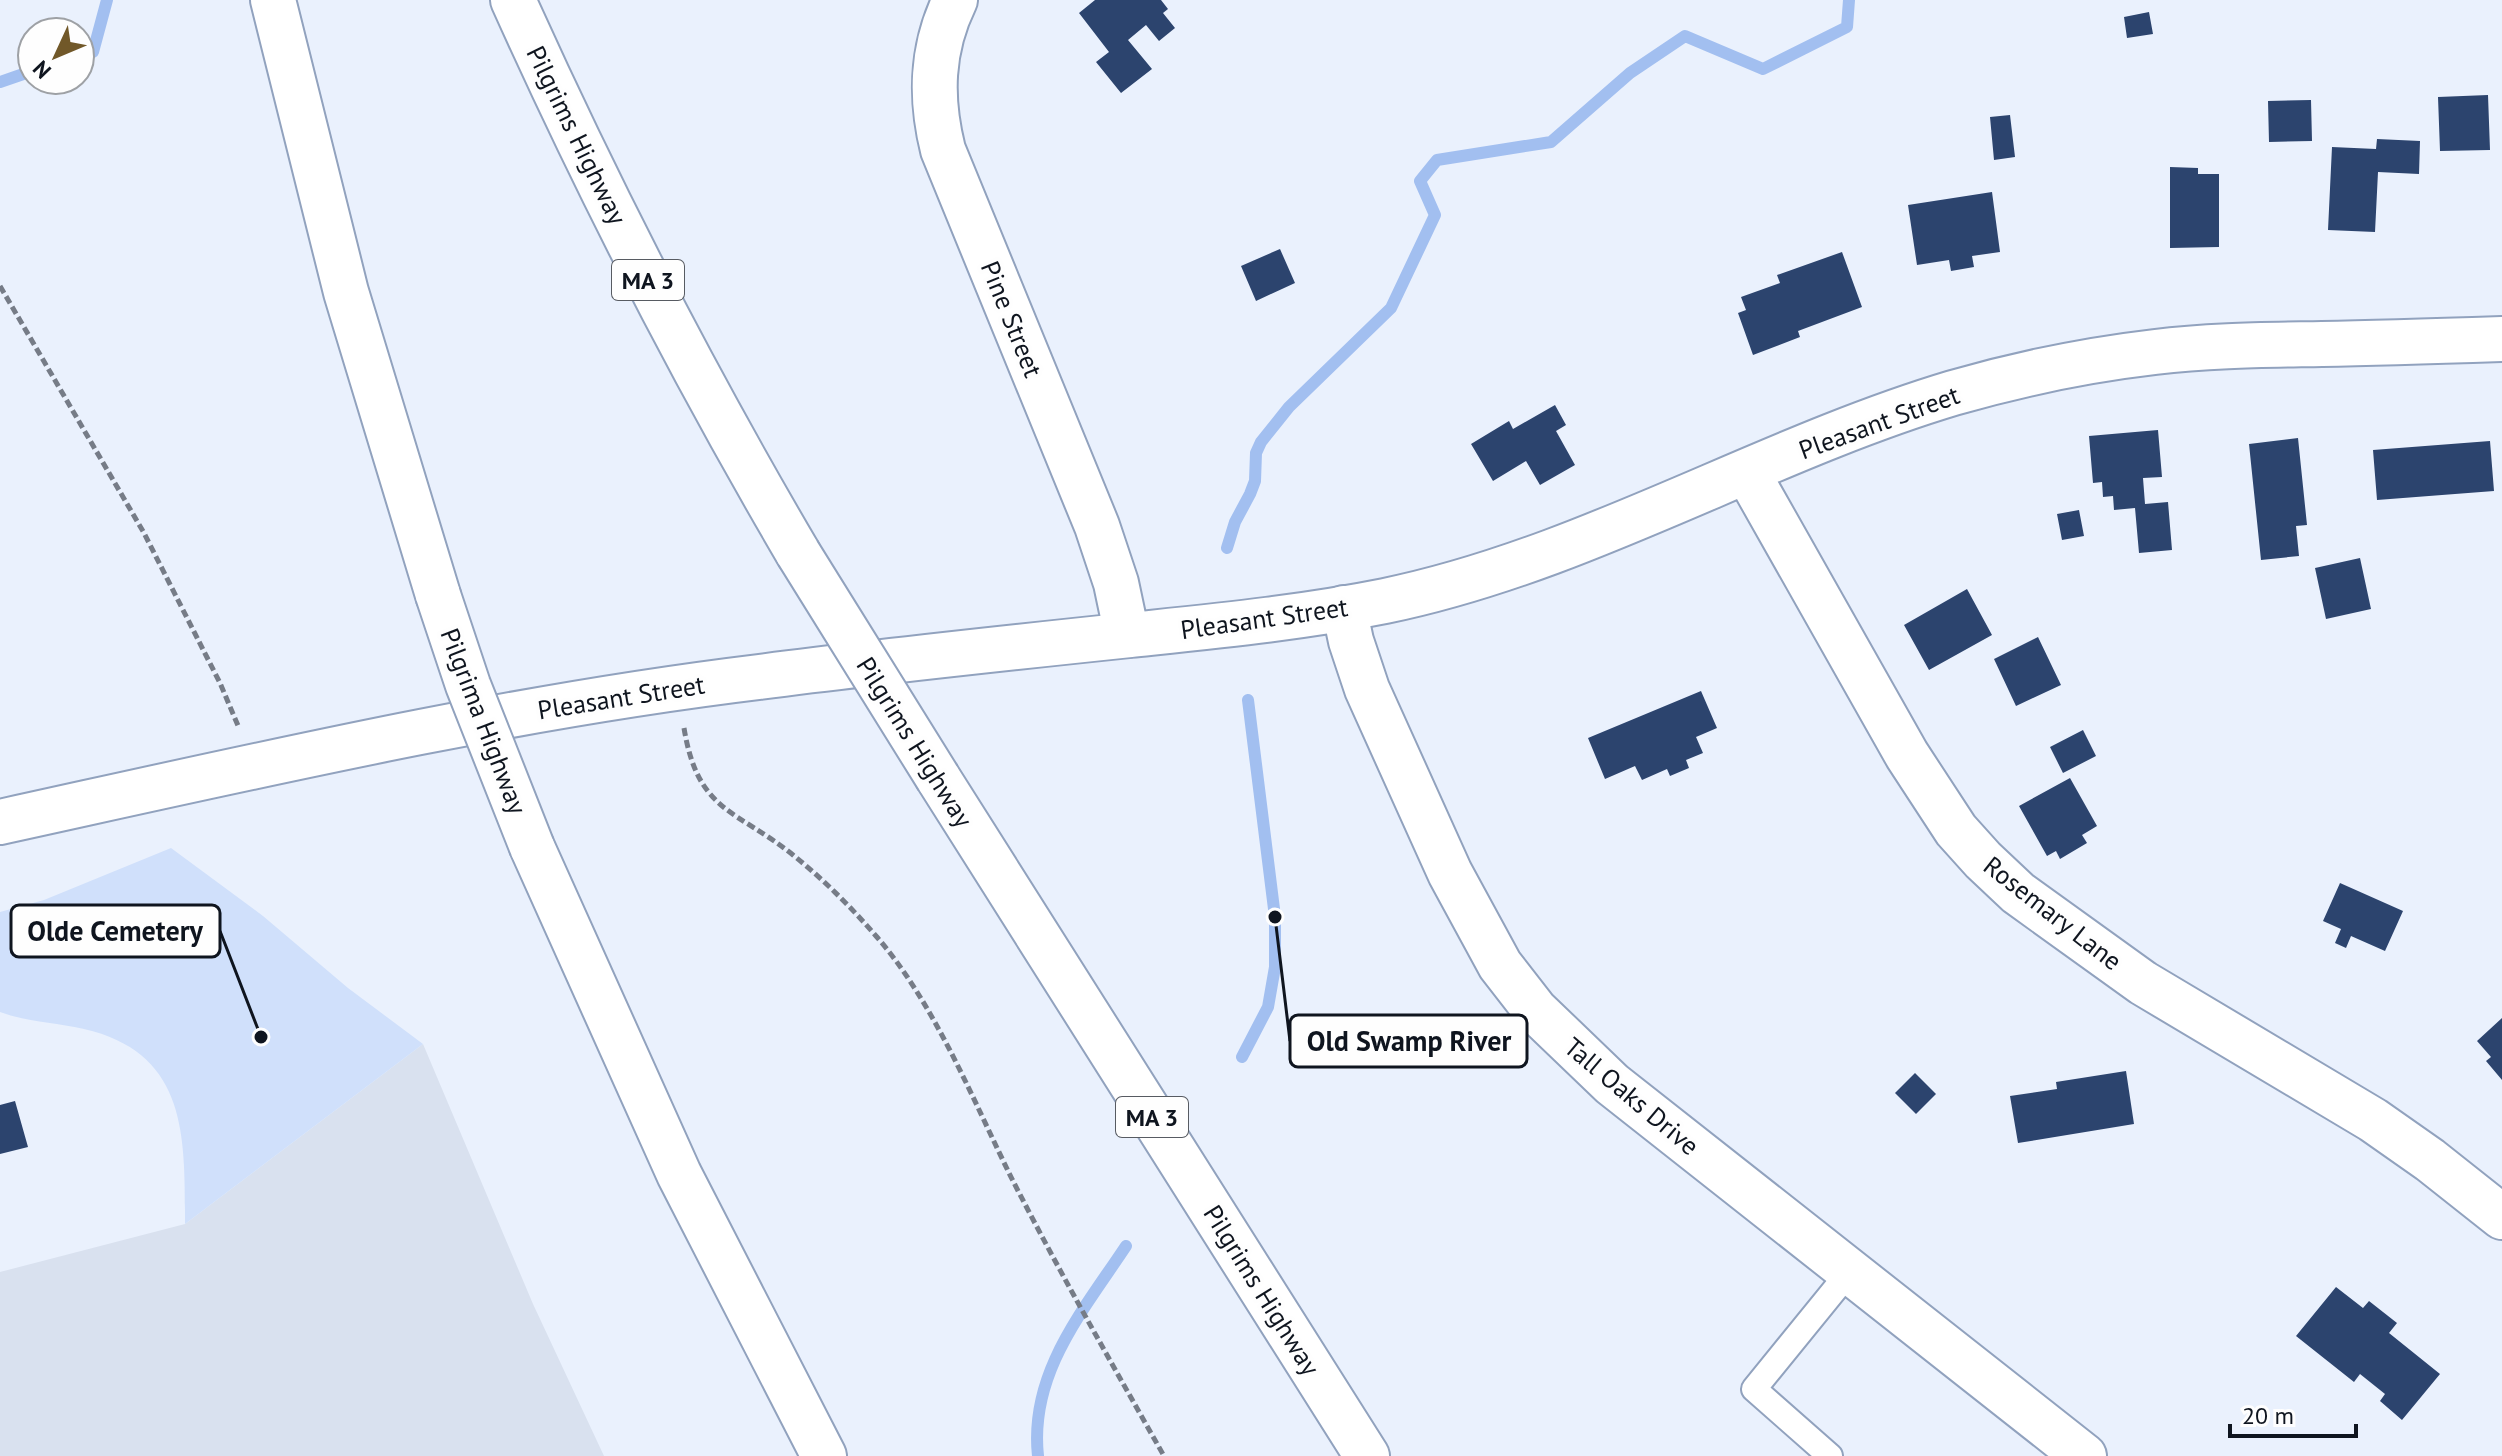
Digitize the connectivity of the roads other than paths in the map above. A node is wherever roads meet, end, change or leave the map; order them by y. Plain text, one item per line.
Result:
1 (273, 0) edge
2 (513, 0) edge
3 (955, 0) edge
4 (2502, 339) edge
5 (1747, 472) junction
6 (1344, 608) junction
7 (1127, 635) junction
8 (0, 822) edge
9 (2502, 1217) edge
10 (1850, 1271) junction
11 (824, 1456) edge
12 (1367, 1456) edge
13 (1830, 1456) edge
14 (2084, 1456) edge

1 - 11 main road, Pilgrima Highway, bridge
2 - 12 main road, Pilgrims Highway / MA 3, bridge
3 - 7 main road, Pine Street
4 - 5 main road, Pleasant Street
5 - 6 main road, Pleasant Street
5 - 9 main road, Rosemary Lane
6 - 7 main road, Pleasant Street
6 - 10 main road, Tall Oaks Drive
7 - 8 main road, Pleasant Street
10 - 13 lane
10 - 14 main road, Tall Oaks Drive

